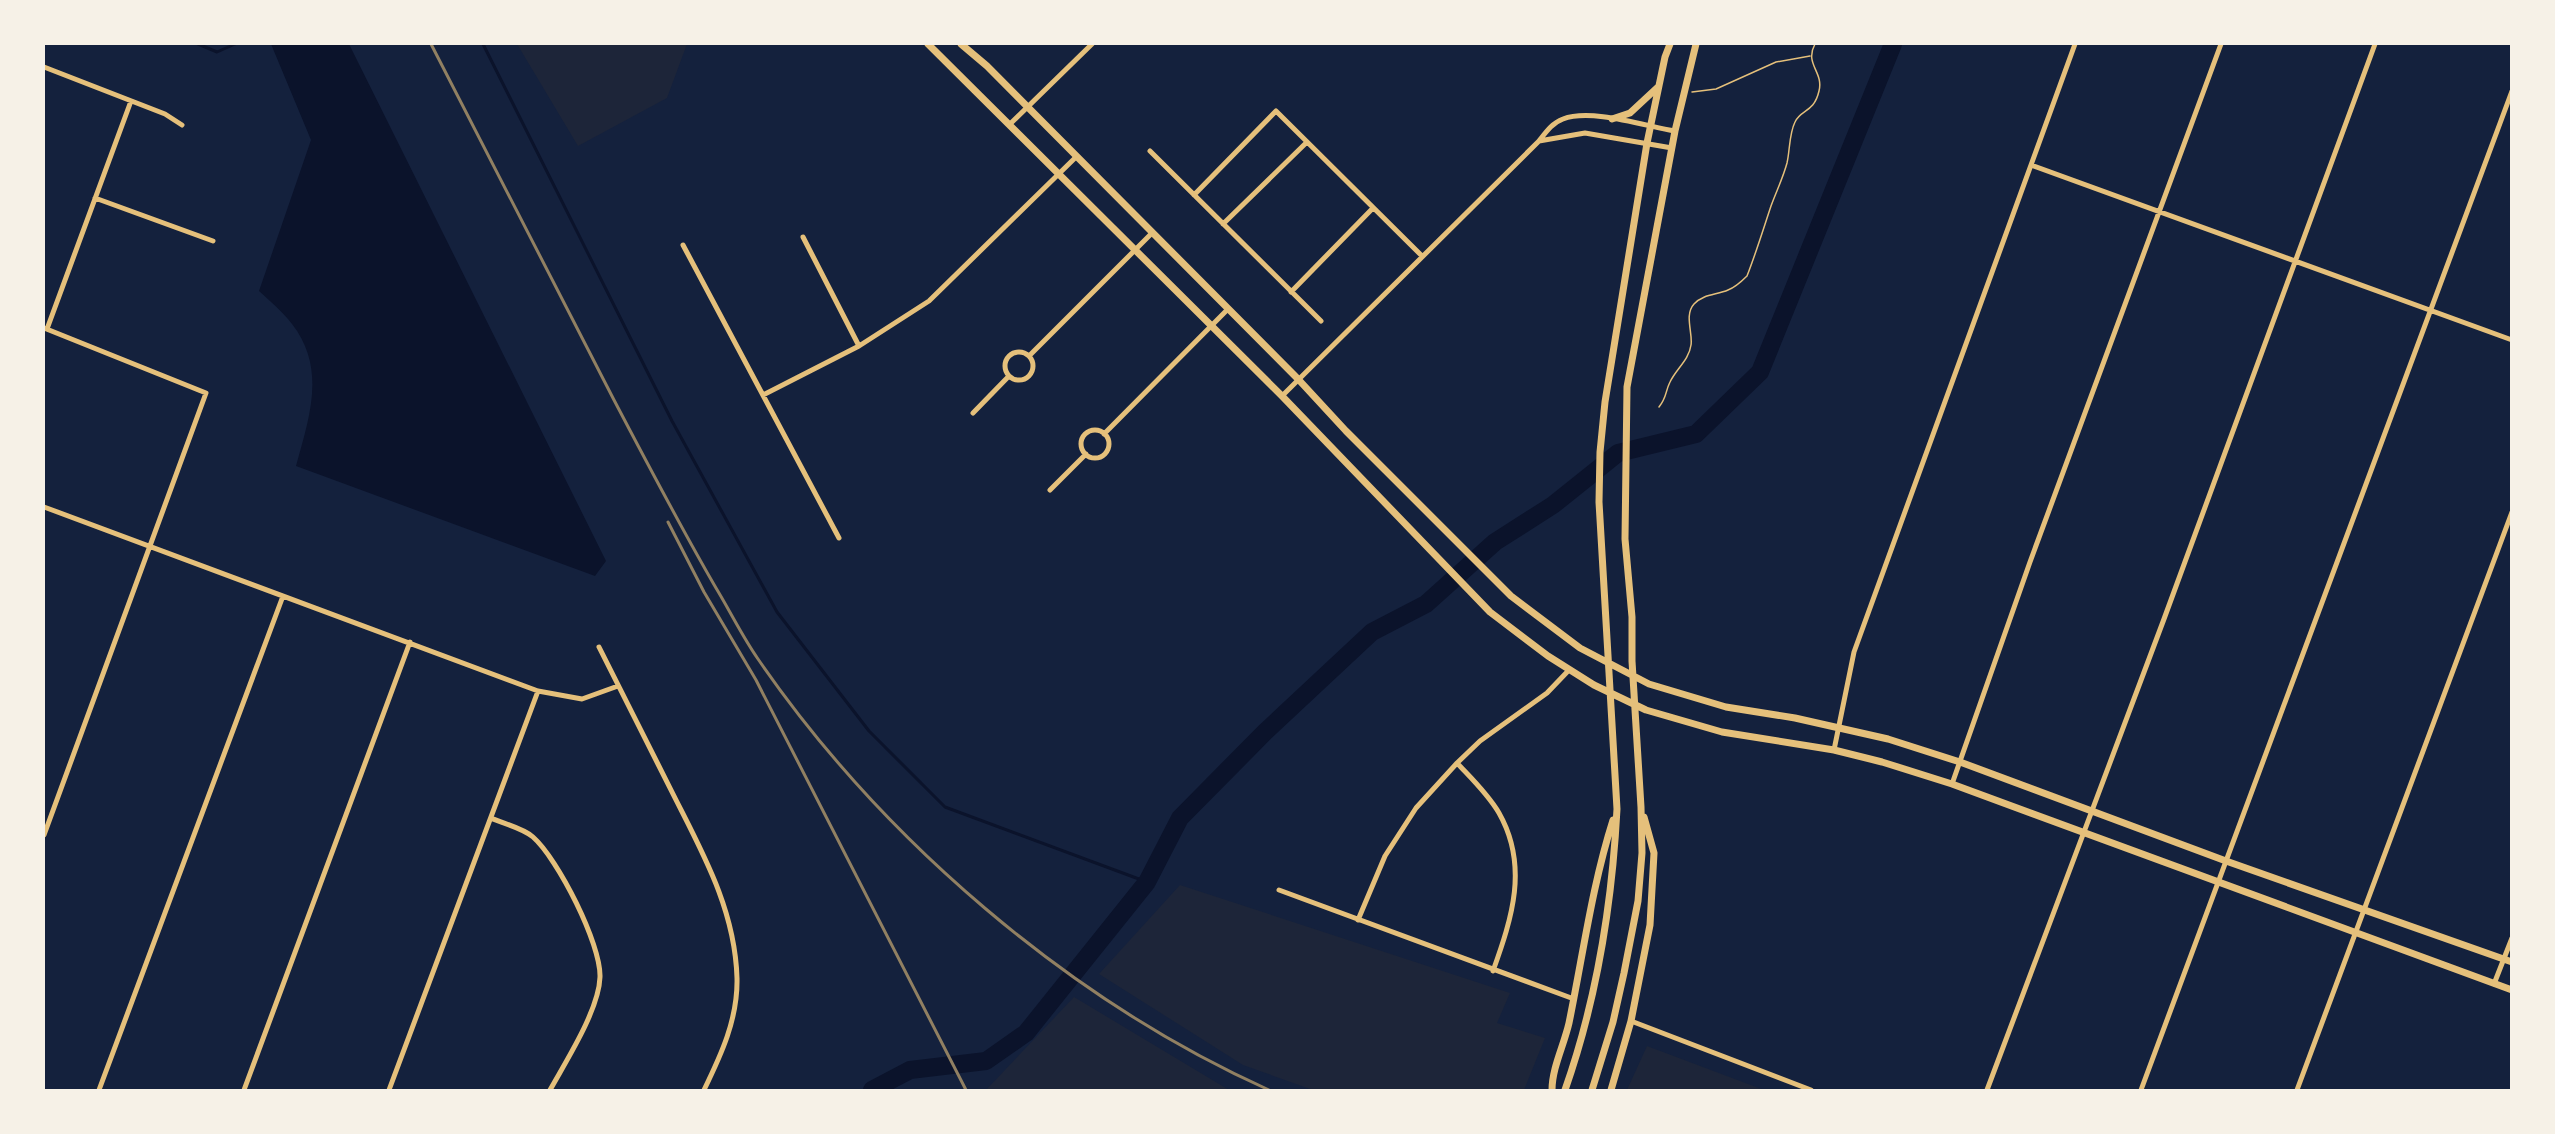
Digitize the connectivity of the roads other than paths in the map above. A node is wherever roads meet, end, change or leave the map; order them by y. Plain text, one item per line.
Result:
1 (928, 44) edge
2 (962, 44) edge
3 (1092, 44) edge
4 (1670, 44) edge
5 (1696, 44) edge
6 (2075, 44) edge
7 (2221, 44) edge
8 (2375, 44) edge
9 (44, 67) edge
10 (1659, 86) junction
11 (2511, 91) edge
12 (131, 101) junction
13 (1027, 108) junction
14 (1612, 119) junction
15 (1010, 124) junction
16 (182, 125) dead end
17 (1650, 127) junction
18 (1675, 131) junction
19 (1539, 141) junction
20 (1307, 142) junction
21 (1647, 143) junction
22 (1672, 147) junction
23 (1150, 151) dead end
24 (1076, 157) junction
25 (2031, 165) junction
26 (1058, 174) junction
27 (1194, 195) junction
28 (96, 198) junction
29 (1373, 208) junction
30 (2160, 211) junction
31 (1223, 224) junction
32 (1152, 233) junction
33 (803, 237) dead end
34 (213, 241) dead end
35 (683, 245) dead end
36 (1134, 250) junction
37 (1422, 256) junction
38 (2296, 260) junction
39 (1291, 292) junction
40 (1228, 309) junction
41 (2432, 310) junction
42 (1321, 321) dead end
43 (1210, 325) junction
44 (45, 328) edge
45 (2511, 340) edge
46 (859, 346) junction
47 (1029, 356) junction
48 (1009, 376) junction
49 (1298, 379) junction
50 (763, 395) junction
51 (1282, 396) junction
52 (973, 413) dead end
53 (1104, 434) junction
54 (1086, 454) junction
55 (1050, 490) dead end
56 (44, 507) edge
57 (2511, 512) edge
58 (840, 538) dead end
59 (150, 546) junction
60 (283, 596) junction
61 (410, 642) junction
62 (599, 647) dead end
63 (1608, 662) junction
64 (1569, 670) junction
65 (1634, 675) junction
66 (618, 686) junction
67 (538, 691) junction
68 (1610, 693) junction
69 (1634, 704) junction
70 (1838, 727) junction
71 (1834, 750) junction
72 (1960, 762) junction
73 (1456, 763) junction
74 (1952, 784) junction
75 (1641, 807) junction
76 (1617, 808) junction
77 (2092, 811) junction
78 (491, 818) junction
79 (2084, 833) junction
80 (44, 835) edge
81 (2226, 861) junction
82 (2218, 883) junction
83 (1279, 890) dead end
84 (2364, 910) junction
85 (1358, 920) junction
86 (2356, 933) junction
87 (2511, 938) edge
88 (2504, 959) junction
89 (2511, 962) edge
90 (1493, 970) junction
91 (2494, 984) junction
92 (2511, 990) edge
93 (1574, 999) junction
94 (1631, 1021) junction
95 (99, 1090) edge
96 (244, 1090) edge
97 (389, 1090) edge
98 (550, 1090) edge
99 (704, 1090) edge
100 (1552, 1090) edge
101 (1565, 1090) edge
102 (1592, 1090) edge
103 (1611, 1090) edge
104 (1811, 1090) edge
105 (1987, 1090) edge
106 (2141, 1090) edge
107 (2296, 1090) edge

1 - 15 main road
2 - 13 main road
3 - 13 street
4 - 10 main road
5 - 18 main road
6 - 25 street
7 - 30 street
8 - 38 street
9 - 12 street
10 - 14 main road
10 - 17 main road
11 - 41 street
12 - 16 street
12 - 28 street
13 - 15 street
13 - 24 main road
14 - 17 street
14 - 19 street
15 - 26 main road
17 - 18 street
17 - 21 main road
18 - 22 main road
19 - 21 street
19 - 37 street
20 - 27 street
20 - 29 street
20 - 31 street
21 - 22 street
21 - 63 main road
22 - 65 main road
23 - 27 street
24 - 26 street
24 - 32 main road
25 - 30 street
25 - 70 street
26 - 36 main road
26 - 46 street
27 - 31 street
28 - 34 street
28 - 44 street
29 - 37 street
29 - 39 street
30 - 38 street
30 - 72 street
31 - 39 street
32 - 36 street
32 - 40 main road
33 - 46 street
35 - 50 street
36 - 43 main road
36 - 47 street
37 - 49 street
38 - 41 street
38 - 77 street
39 - 42 street
40 - 43 street
40 - 49 main road
41 - 45 street
41 - 81 street
43 - 51 main road
43 - 53 street
44 - 59 street
46 - 50 street
47 - 48 street
47 - 48 street
48 - 52 street
49 - 51 street
49 - 63 main road
50 - 58 street
51 - 64 main road
53 - 54 street
53 - 54 street
54 - 55 street
56 - 59 street
57 - 84 street
59 - 60 street
59 - 80 street
60 - 61 street
60 - 95 street
61 - 67 street
61 - 96 street
62 - 66 street
63 - 65 main road
63 - 68 main road
64 - 68 main road
64 - 73 street
65 - 69 main road
65 - 70 main road
66 - 67 street
66 - 99 street
67 - 78 street
68 - 69 main road
68 - 76 main road
69 - 71 main road
69 - 75 main road
70 - 71 street
70 - 72 main road
71 - 74 main road
72 - 74 street
72 - 77 main road
73 - 85 street
73 - 90 street
74 - 79 main road
75 - 94 main road
75 - 102 main road
76 - 93 main road
76 - 101 main road
77 - 79 street
77 - 81 main road
78 - 97 street
78 - 98 street
79 - 82 main road
79 - 105 street
81 - 82 street
81 - 84 main road
82 - 86 main road
82 - 106 street
83 - 85 street
84 - 86 street
84 - 88 main road
85 - 90 street
86 - 91 main road
86 - 107 street
87 - 88 street
88 - 89 main road
88 - 91 street
90 - 93 street
91 - 92 main road
93 - 100 main road
94 - 103 main road
94 - 104 street

